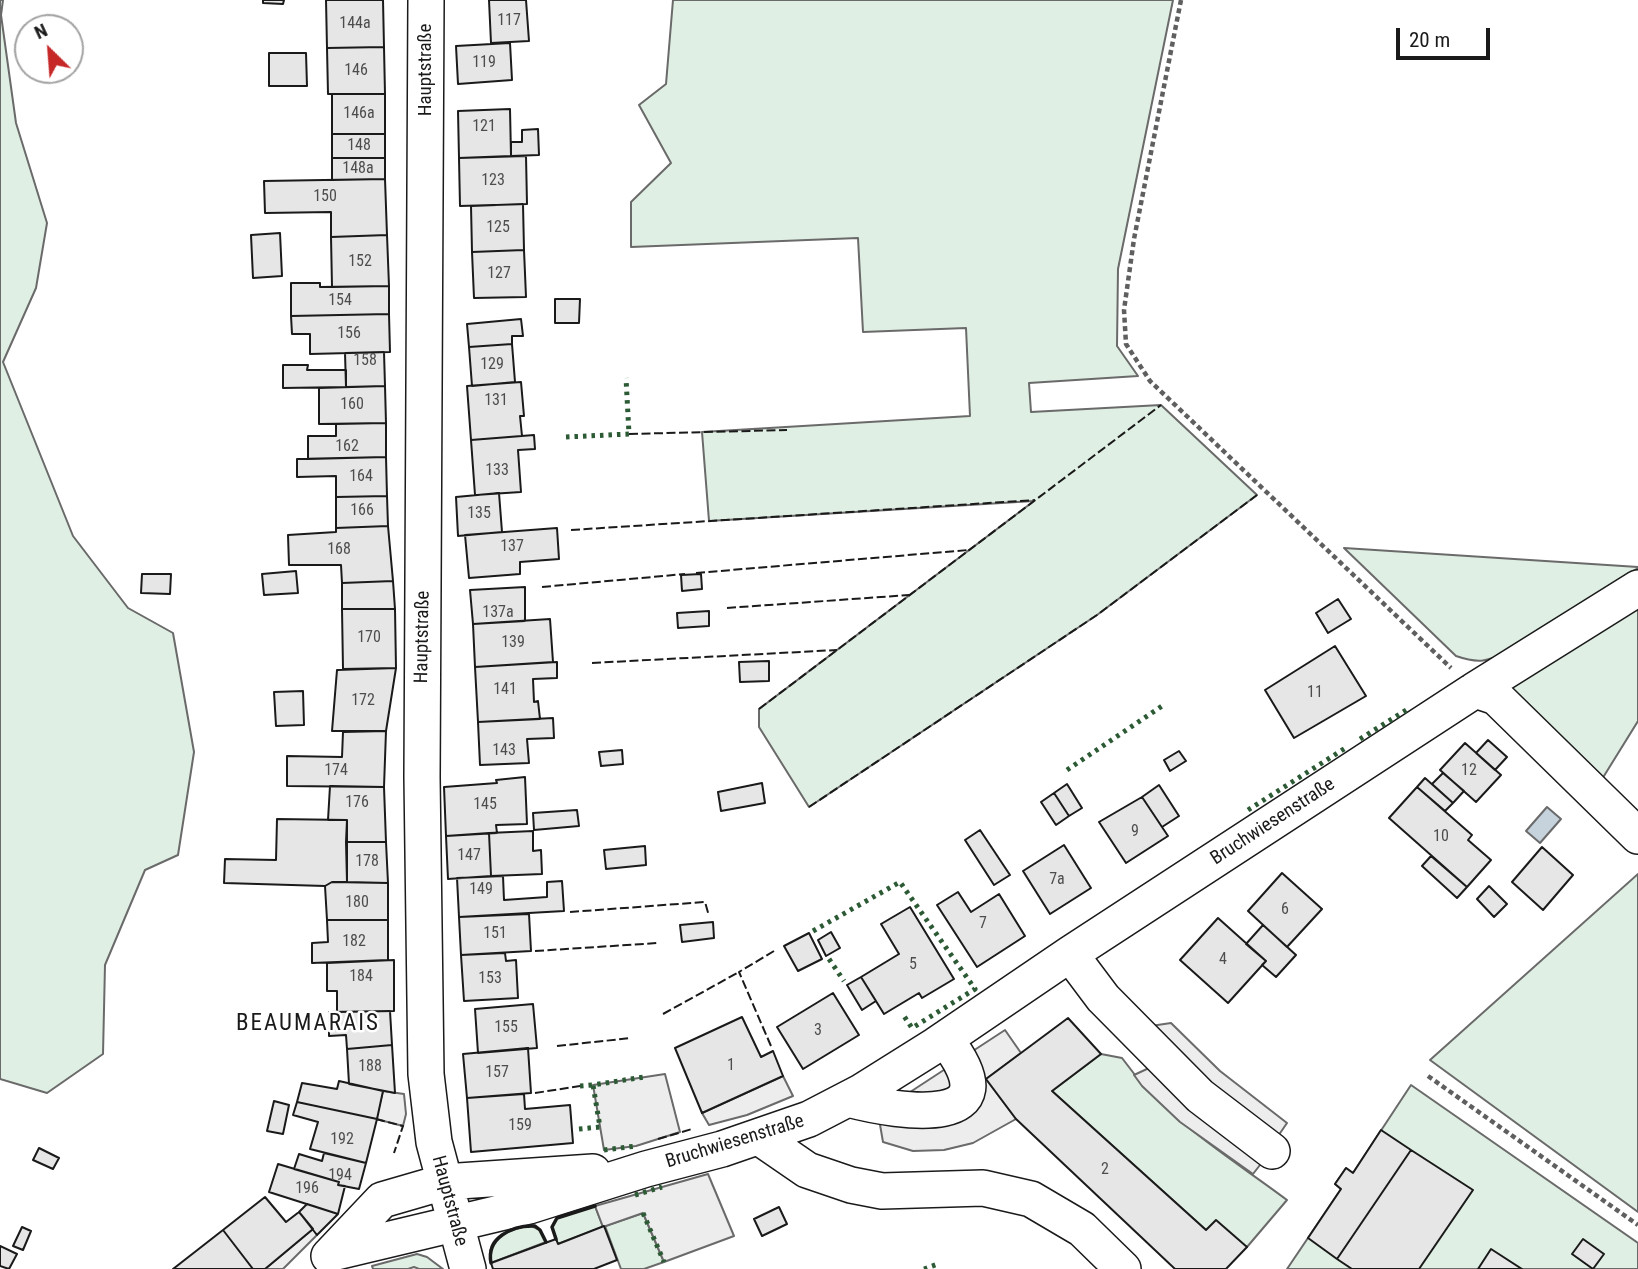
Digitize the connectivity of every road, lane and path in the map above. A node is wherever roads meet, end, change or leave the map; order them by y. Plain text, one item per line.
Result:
1 (426, 0) edge
2 (1181, 0) edge
3 (1638, 588) edge
4 (1475, 690) junction
5 (1638, 836) edge
6 (1070, 954) junction
7 (946, 1039) junction
8 (1428, 1076) dead end
9 (848, 1099) junction
10 (759, 1137) junction
11 (1272, 1151) dead end
12 (646, 1169) junction
13 (443, 1182) junction
14 (454, 1225) junction
15 (1638, 1225) edge
16 (324, 1261) edge
17 (468, 1269) edge
18 (1124, 1269) edge

1 - 13 street, Hauptstraße
2 - 4 path
3 - 4 street, Bruchwiesenstraße
4 - 5 street
4 - 6 street, Bruchwiesenstraße
6 - 7 street, Bruchwiesenstraße
6 - 11 street
7 - 9 street, Bruchwiesenstraße
7 - 9 street
8 - 15 path
9 - 10 street, Bruchwiesenstraße
10 - 12 street, Bruchwiesenstraße
10 - 18 street
12 - 13 street, Bruchwiesenstraße
12 - 14 street, Bruchwiesenstraße
13 - 14 street, Hauptstraße
13 - 16 street, Bruchwiesenstraße
14 - 16 street, Bruchwiesenstraße
14 - 17 street, Hauptstraße

